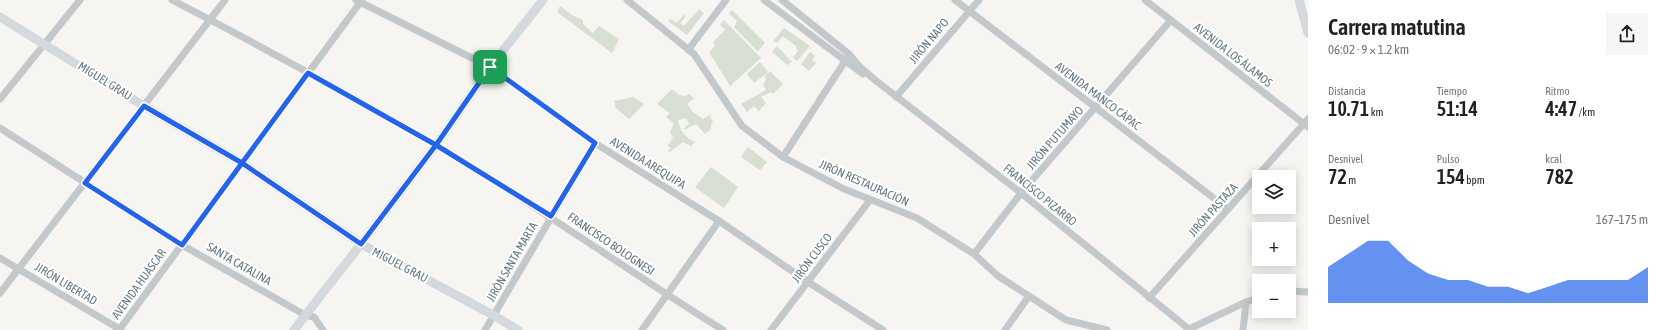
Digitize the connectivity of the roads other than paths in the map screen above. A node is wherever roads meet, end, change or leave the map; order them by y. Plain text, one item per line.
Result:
1 (80, 0) edge
2 (172, 0) edge
3 (225, 0) edge
4 (542, 0) edge
5 (627, 0) edge
6 (726, 0) edge
7 (764, 0) edge
8 (782, 0) edge
9 (955, 0) edge
10 (979, 0) edge
11 (1145, 0) edge
12 (1299, 0) edge
13 (360, 1) edge
14 (970, 11) junction
15 (0, 17) edge
16 (210, 20) junction
17 (1171, 20) junction
18 (1308, 33) edge
19 (44, 44) junction
20 (688, 50) junction
21 (849, 54) junction
22 (845, 62) junction
23 (490, 67) junction
24 (308, 73) junction
25 (875, 80) junction
26 (896, 97) junction
27 (0, 99) edge
28 (144, 106) junction
29 (1096, 108) junction
30 (1307, 123) edge
31 (0, 128) edge
32 (595, 143) junction
33 (436, 145) junction
34 (783, 157) junction
35 (242, 163) junction
36 (85, 183) junction
37 (1021, 193) junction
38 (870, 200) junction
39 (1228, 209) junction
40 (551, 216) junction
41 (719, 221) junction
42 (361, 244) junction
43 (182, 245) junction
44 (974, 254) junction
45 (0, 258) edge
46 (19, 268) junction
47 (808, 282) junction
48 (1296, 291) edge
49 (0, 292) edge
50 (1308, 292) edge
51 (667, 295) junction
52 (1030, 296) junction
53 (1150, 298) junction
54 (1252, 300) edge
55 (1246, 302) junction
56 (305, 315) junction
57 (493, 315) junction
58 (120, 330) edge
59 (294, 330) edge
60 (323, 330) edge
61 (485, 330) edge
62 (518, 330) edge
63 (642, 330) edge
64 (723, 330) edge
65 (771, 330) edge
66 (883, 330) edge
67 (1005, 330) edge
68 (1107, 330) edge
69 (1189, 330) edge
70 (1243, 330) edge

1 - 19 street
2 - 16 street, FRANCISCO BOLOGNESI
3 - 16 street
4 - 23 street
5 - 20 street, JIRÓN RESTAURACIÓN
6 - 20 street
7 - 22 street, FRANCISCO PIZARRO
8 - 21 street, FRANCISCO PIZARRO
9 - 14 street, AVENIDA MANCO CÁPAC
10 - 14 street, JIRÓN NAPO
11 - 17 street, AVENIDA LOS ÁLAMOS
12 - 18 street
13 - 23 street, AVENIDA AREQUIPA
13 - 24 street, AVENIDA HUÁSCAR
14 - 26 street, JIRÓN NAPO
14 - 29 street, AVENIDA MANCO CÁPAC
15 - 19 street, MIGUEL GRAU
16 - 24 street, FRANCISCO BOLOGNESI
16 - 28 street
17 - 29 street, JIRÓN PUTUMAYO
17 - 30 street, AVENIDA LOS ÁLAMOS
19 - 27 street
19 - 28 street, MIGUEL GRAU
20 - 34 street, JIRÓN RESTAURACIÓN
21 - 22 street
21 - 25 street, FRANCISCO PIZARRO
22 - 25 street, FRANCISCO PIZARRO
22 - 34 street
23 - 32 street, AVENIDA AREQUIPA
23 - 33 street
24 - 33 street, FRANCISCO BOLOGNESI
24 - 35 street, AVENIDA HUÁSCAR
25 - 26 street, FRANCISCO PIZARRO
26 - 37 street, FRANCISCO PIZARRO
28 - 35 street, MIGUEL GRAU
28 - 36 street
29 - 37 street, JIRÓN PUTUMAYO
29 - 39 street, AVENIDA MANCO CÁPAC
30 - 39 street, JIRÓN PASTAZA
31 - 36 street, SANTA CATALINA
32 - 40 street, JIRÓN SANTA MARTA
32 - 41 street, AVENIDA AREQUIPA
33 - 40 street, FRANCISCO BOLOGNESI
33 - 42 street
34 - 38 street, JIRÓN RESTAURACIÓN
35 - 42 street, MIGUEL GRAU
35 - 43 street, AVENIDA HUÁSCAR
36 - 43 street, SANTA CATALINA
36 - 46 street
37 - 44 street, JIRÓN PUTUMAYO
37 - 53 street, FRANCISCO PIZARRO
38 - 44 street, JIRÓN RESTAURACIÓN
38 - 47 street, JIRÓN CUSCO
39 - 53 street, JIRÓN PASTAZA
40 - 51 street, FRANCISCO BOLOGNESI
40 - 57 street, JIRÓN SANTA MARTA
41 - 47 street, AVENIDA AREQUIPA
41 - 51 street
42 - 56 street
42 - 57 street, MIGUEL GRAU
43 - 56 street, SANTA CATALINA
43 - 58 street, AVENIDA HUÁSCAR
44 - 52 street, JIRÓN RESTAURACIÓN
45 - 46 street, JIRÓN LIBERTAD
46 - 49 street
46 - 58 street, JIRÓN LIBERTAD
47 - 65 street, JIRÓN CUSCO
47 - 66 street, AVENIDA AREQUIPA
48 - 50 street
51 - 63 street
51 - 64 street, FRANCISCO BOLOGNESI
52 - 67 street
52 - 68 street, JIRÓN RESTAURACIÓN
53 - 69 street, FRANCISCO PIZARRO
54 - 55 street
55 - 69 street
55 - 70 street
56 - 59 street
56 - 60 street, SANTA CATALINA
57 - 61 street, JIRÓN SANTA MARTA
57 - 62 street, MIGUEL GRAU

